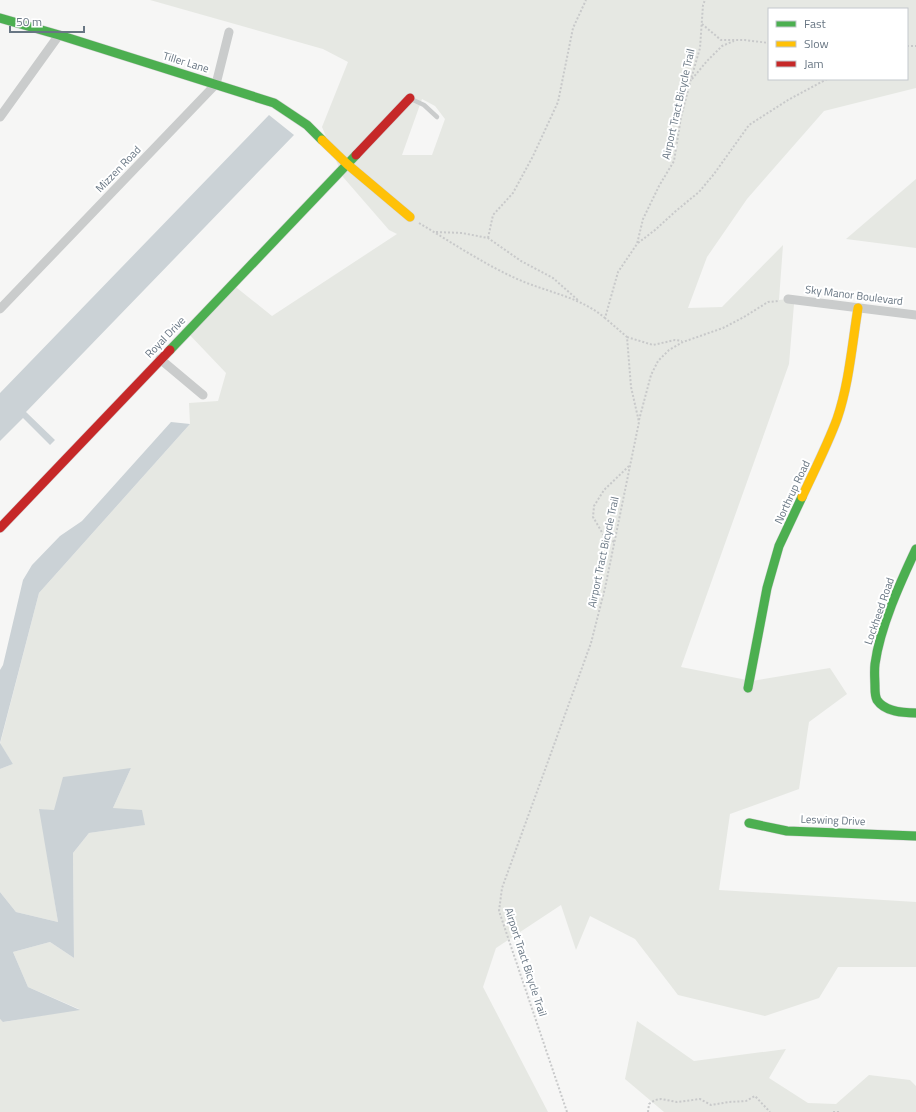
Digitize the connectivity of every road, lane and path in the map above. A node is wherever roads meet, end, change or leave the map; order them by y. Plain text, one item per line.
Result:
1 (586, 0) edge
2 (705, 0) edge
3 (0, 18) edge
4 (702, 24) junction
5 (229, 32) dead end
6 (58, 35) junction
7 (735, 40) junction
8 (768, 43) edge
9 (691, 80) junction
10 (825, 80) edge
11 (216, 84) junction
12 (410, 98) joint
13 (0, 117) edge
14 (437, 117) dead end
15 (347, 164) junction
16 (410, 217) joint
17 (435, 232) junction
18 (488, 238) junction
19 (637, 244) junction
20 (788, 299) joint
21 (581, 303) junction
22 (858, 308) junction
23 (0, 309) edge
24 (916, 315) edge
25 (605, 318) junction
26 (627, 337) junction
27 (683, 342) junction
28 (160, 359) junction
29 (202, 395) dead end
30 (639, 422) junction
31 (630, 466) junction
32 (0, 528) edge
33 (614, 542) junction
34 (916, 549) edge
35 (748, 688) dead end
36 (916, 713) edge
37 (749, 823) dead end
38 (916, 836) edge
39 (567, 1112) edge
40 (648, 1112) edge
41 (770, 1112) edge
42 (832, 1112) edge
43 (839, 1112) edge

1 - 18 path
2 - 4 path, Airport Tract Bicycle Trail
3 - 6 street, Tiller Lane
4 - 7 path
4 - 9 path, Airport Tract Bicycle Trail
5 - 11 street, Mizzen Road
6 - 11 street, Tiller Lane
6 - 13 street
7 - 8 path
7 - 9 path
9 - 19 path, Airport Tract Bicycle Trail
10 - 19 path
11 - 15 street, Tiller Lane
11 - 23 street, Mizzen Road
12 - 14 lane
12 - 15 street
15 - 16 street, Tiller Lane
15 - 28 street, Royal Drive
16 - 17 path
17 - 18 path
17 - 21 path
18 - 21 path
19 - 25 path, Airport Tract Bicycle Trail
20 - 22 street, Sky Manor Boulevard
20 - 27 path
21 - 25 path
22 - 24 street, Sky Manor Boulevard
22 - 35 street, Northrup Road
25 - 26 path
26 - 27 path
26 - 30 path, Airport Tract Bicycle Trail
27 - 30 path
28 - 29 street
28 - 32 street, Royal Drive
30 - 31 path, Airport Tract Bicycle Trail
31 - 33 path, Airport Tract Bicycle Trail
31 - 33 path
33 - 39 path, Airport Tract Bicycle Trail
34 - 36 street, Lockheed Road
37 - 38 street, Leswing Drive
40 - 41 path
42 - 43 path

